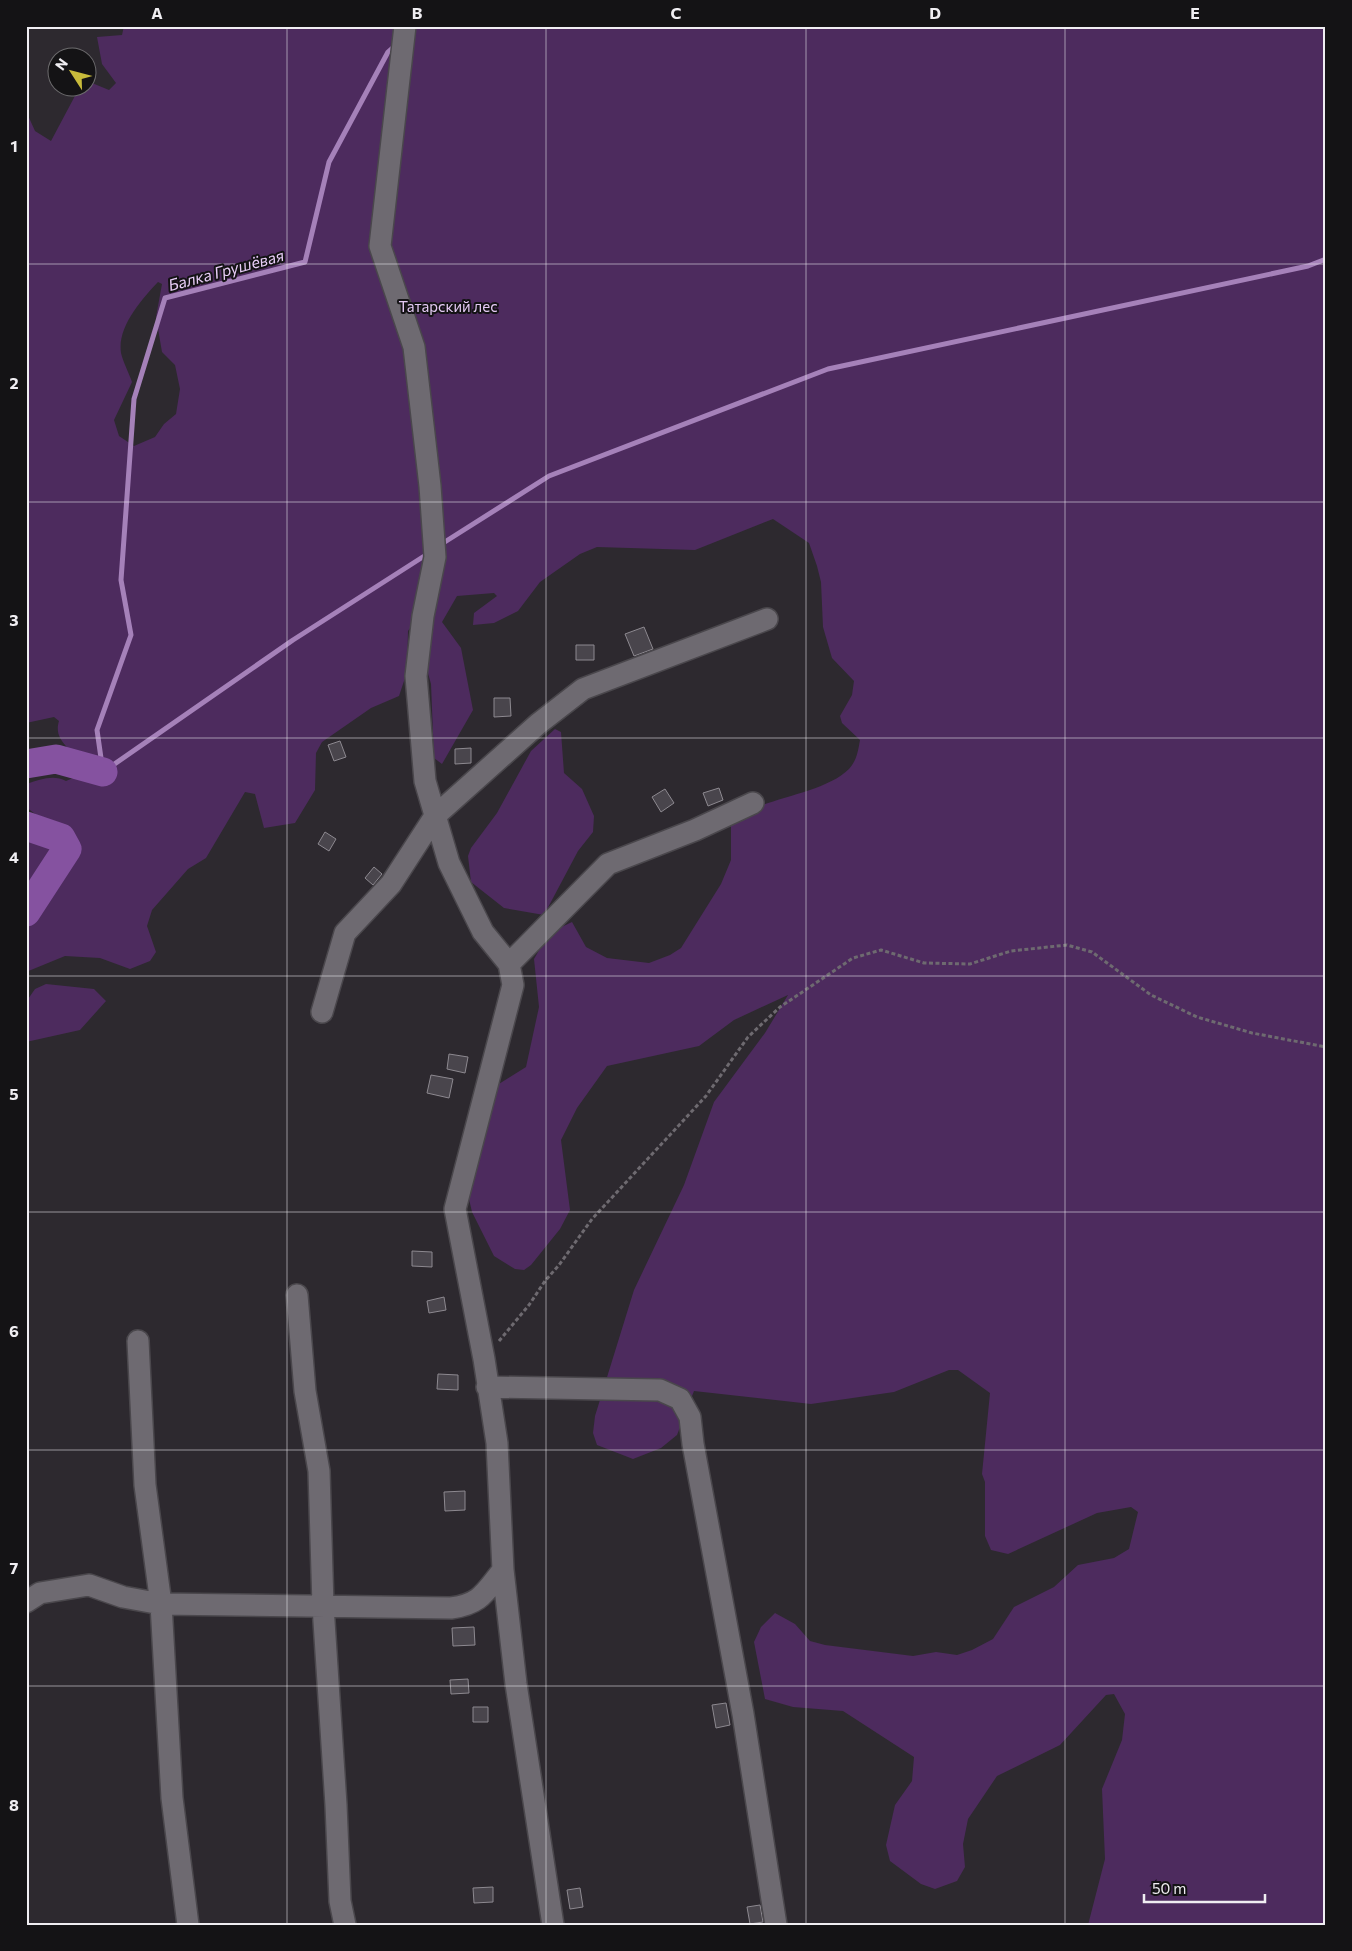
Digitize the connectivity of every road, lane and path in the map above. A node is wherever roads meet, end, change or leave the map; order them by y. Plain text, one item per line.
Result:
1 (405, 26) edge
2 (767, 619) dead end
3 (753, 803) dead end
4 (435, 816) junction
5 (509, 964) junction
6 (322, 1012) dead end
7 (1326, 1048) edge
8 (296, 1295) dead end
9 (138, 1341) dead end
10 (484, 1359) junction
11 (487, 1387) junction
12 (503, 1570) junction
13 (26, 1602) edge
14 (161, 1604) junction
15 (323, 1606) junction
16 (188, 1925) edge
17 (345, 1925) edge
18 (553, 1925) edge
19 (776, 1925) edge

1 - 4 street
2 - 4 street
3 - 5 street
4 - 5 street
4 - 6 street
5 - 10 street
7 - 10 path
8 - 15 street
9 - 14 street
10 - 11 street
11 - 12 street
11 - 19 street
12 - 15 street
12 - 18 street
13 - 14 street
14 - 15 street
14 - 16 street
15 - 17 street

